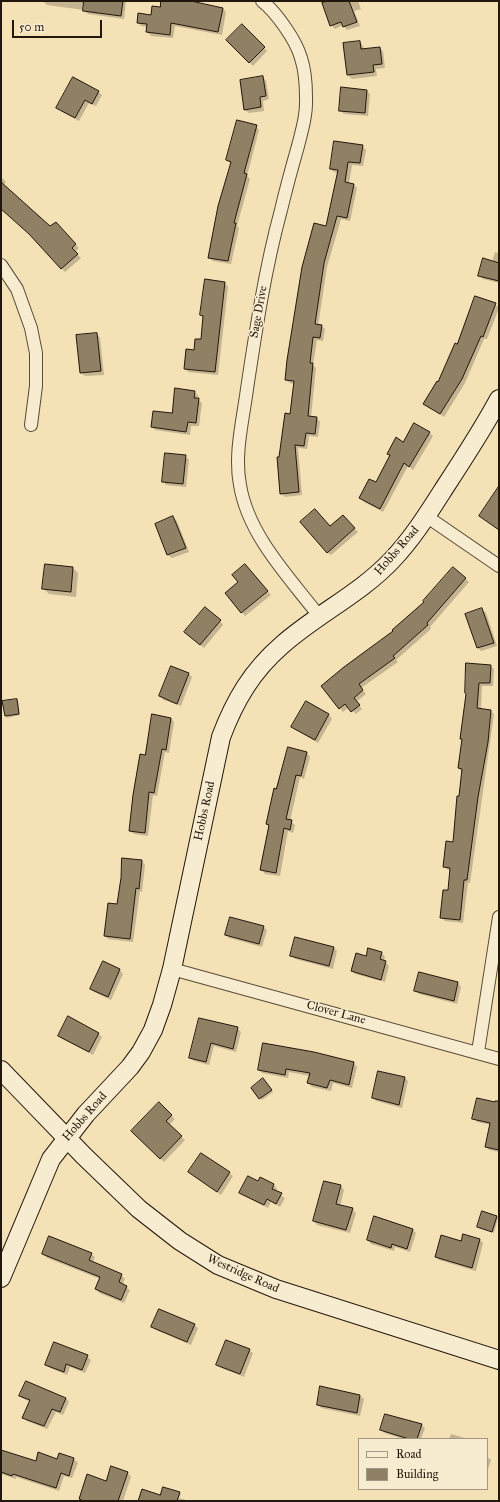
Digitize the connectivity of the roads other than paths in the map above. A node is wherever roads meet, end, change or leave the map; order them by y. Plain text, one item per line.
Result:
1 (262, 1) edge
2 (1, 265) edge
3 (499, 399) edge
4 (31, 426) dead end
5 (426, 516) junction
6 (499, 566) edge
7 (319, 616) junction
8 (499, 917) edge
9 (172, 969) junction
10 (478, 1052) junction
11 (499, 1059) edge
12 (1, 1070) edge
13 (67, 1138) junction
14 (1, 1278) edge
15 (499, 1360) edge

1 - 7 street, Sage Drive
2 - 4 street
3 - 5 street, Hobbs Road
5 - 6 street
5 - 7 street, Hobbs Road
7 - 9 street, Hobbs Road
8 - 10 street
9 - 10 street, Clover Lane
9 - 13 street, Hobbs Road
10 - 11 street, Clover Lane
12 - 13 street, Westridge Road
13 - 14 street, Hobbs Road
13 - 15 street, Westridge Road

